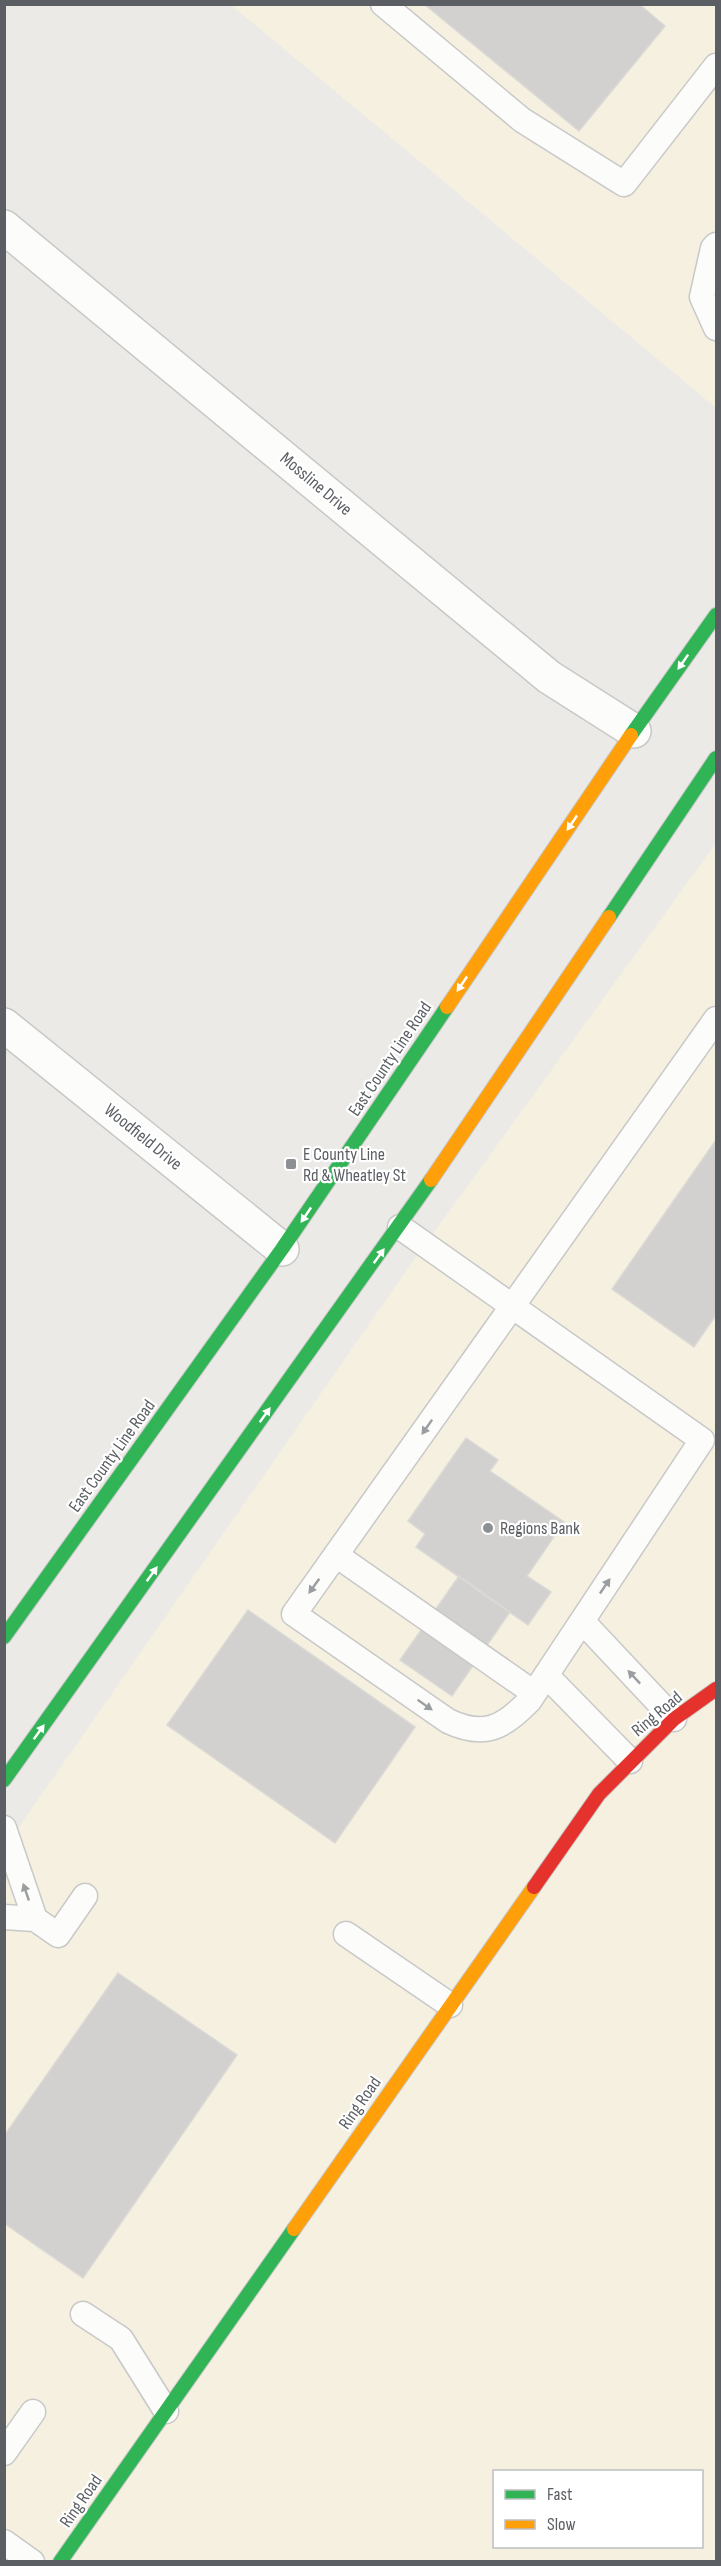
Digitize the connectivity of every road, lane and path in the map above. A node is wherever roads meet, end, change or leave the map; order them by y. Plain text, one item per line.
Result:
1 (382, 4) edge
2 (717, 66) edge
3 (4, 226) edge
4 (717, 245) edge
5 (717, 328) edge
6 (717, 615) edge
7 (634, 731) junction
8 (717, 758) edge
9 (717, 1019) edge
10 (4, 1025) edge
11 (400, 1227) junction
12 (282, 1249) junction
13 (512, 1306) junction
14 (336, 1555) junction
15 (582, 1621) junction
16 (4, 1637) edge
17 (540, 1684) junction
18 (717, 1689) edge
19 (674, 1719) junction
20 (630, 1761) junction
21 (4, 1780) edge
22 (4, 1828) edge
23 (86, 1896) dead end
24 (4, 1917) edge
25 (35, 1919) junction
26 (346, 1934) dead end
27 (450, 2005) junction
28 (83, 2314) dead end
29 (165, 2411) junction
30 (33, 2412) dead end
31 (4, 2453) edge
32 (4, 2542) edge
33 (32, 2562) edge
34 (60, 2562) edge

1 - 2 lane
3 - 7 street, Mossline Drive
4 - 5 lane
6 -> 7 main road, East County Line Road
7 -> 12 main road, East County Line Road
8 - 11 main road
9 - 13 lane
10 - 12 street, Woodfield Drive
11 - 13 lane
21 -> 11 main road
12 - 16 main road, East County Line Road
13 -> 14 lane
15 -> 13 lane
14 - 17 lane
14 -> 17 lane
15 - 17 lane
19 -> 15 lane
17 - 20 lane
18 - 19 main road, Ring Road
19 - 20 main road, Ring Road
20 - 27 main road, Ring Road
25 -> 22 lane
23 - 25 lane
24 - 25 lane
26 - 27 lane
27 - 29 main road, Ring Road
28 - 29 lane
29 - 34 main road, Ring Road
30 - 31 lane
32 - 33 lane

